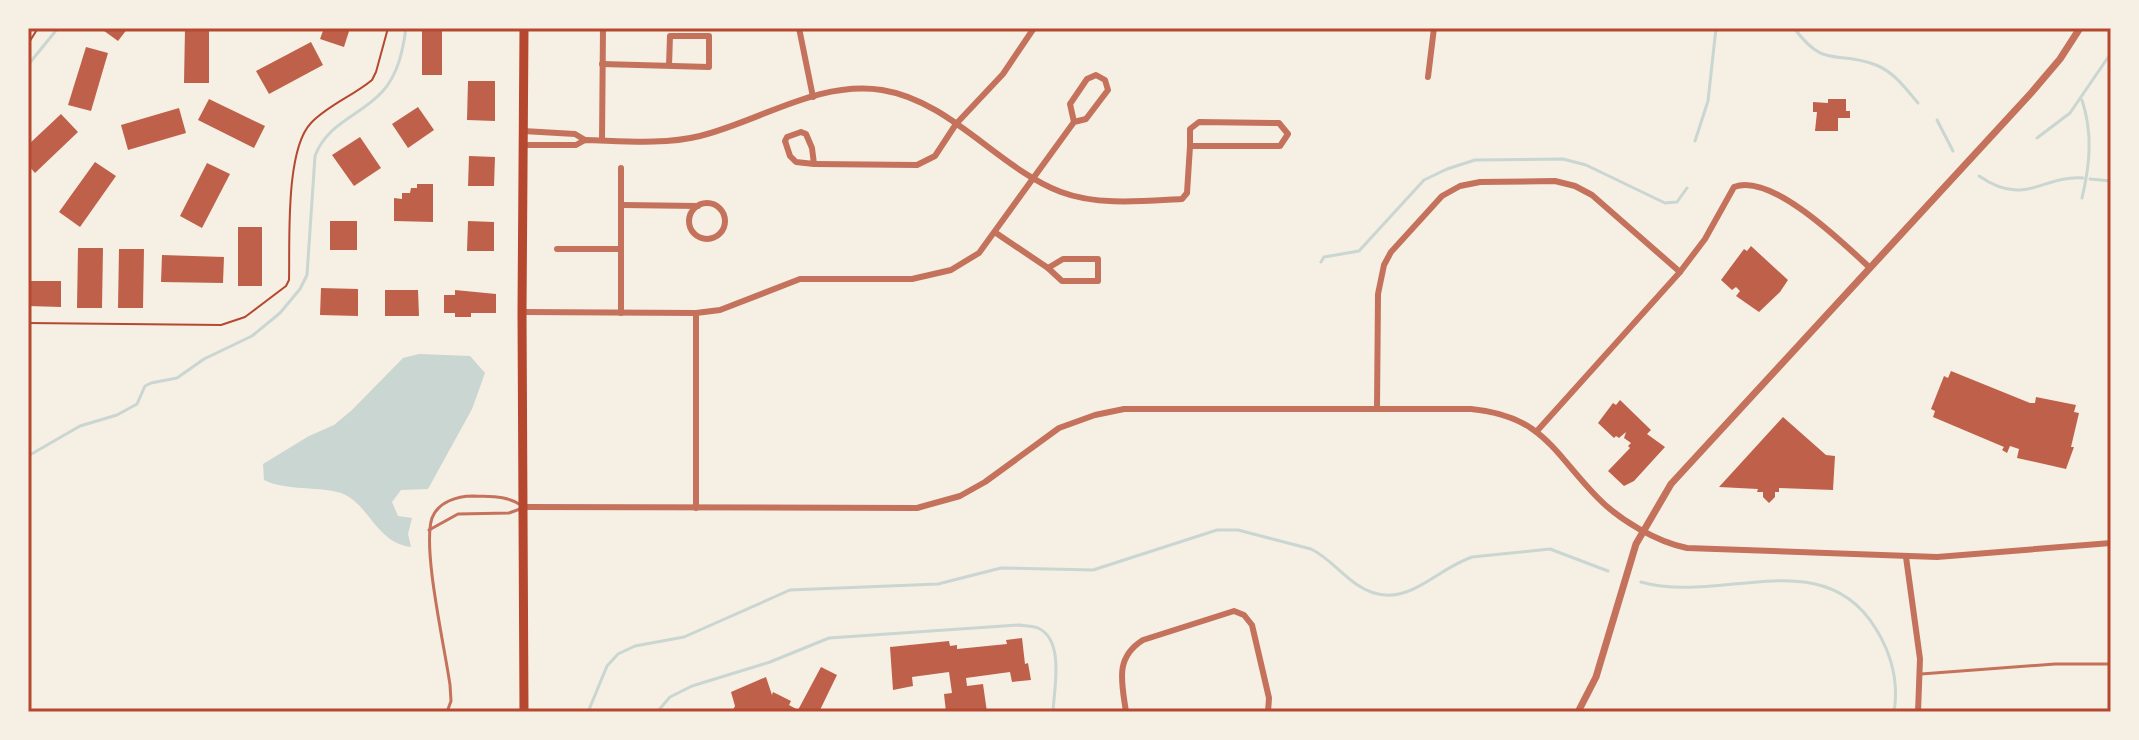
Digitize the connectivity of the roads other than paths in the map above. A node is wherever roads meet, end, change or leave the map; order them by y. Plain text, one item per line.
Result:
1 (524, 28) edge
2 (603, 28) edge
3 (799, 28) edge
4 (1034, 28) edge
5 (1434, 28) edge
6 (2080, 28) edge
7 (602, 64) junction
8 (669, 66) junction
9 (1428, 77) dead end
10 (813, 97) junction
11 (1074, 122) junction
12 (956, 124) junction
13 (523, 131) junction
14 (585, 140) junction
15 (602, 140) junction
16 (524, 145) junction
17 (1190, 146) junction
18 (814, 164) junction
19 (621, 168) dead end
20 (1034, 177) junction
21 (622, 205) junction
22 (698, 206) junction
23 (996, 233) junction
24 (557, 249) dead end
25 (621, 249) junction
26 (1869, 267) junction
27 (1048, 268) junction
28 (1680, 272) junction
29 (522, 312) junction
30 (621, 313) junction
31 (696, 313) junction
32 (1377, 408) junction
33 (1537, 431) junction
34 (524, 507) junction
35 (696, 508) junction
36 (1643, 529) junction
37 (429, 530) junction
38 (2111, 543) edge
39 (1906, 557) junction
40 (2111, 664) edge
41 (1921, 674) junction
42 (447, 712) edge
43 (524, 712) edge
44 (1126, 712) edge
45 (1268, 712) edge
46 (1578, 712) edge
47 (1918, 712) edge

1 - 13 main road
2 - 7 street
3 - 10 street
4 - 12 street
5 - 9 street
6 - 26 street
7 - 8 street
7 - 15 street
8 - 8 street
10 - 12 street
10 - 15 street
11 - 11 street
11 - 20 street
12 - 18 street
12 - 20 street
13 - 14 street
13 - 16 main road
14 - 15 street
14 - 16 street
16 - 29 main road
17 - 17 street
17 - 20 street
18 - 18 street
19 - 21 street
20 - 23 street
21 - 22 street
21 - 25 street
22 - 22 street
23 - 27 street
23 - 31 street
24 - 25 street
25 - 30 street
26 - 28 street
26 - 36 street
27 - 27 street
28 - 32 street
28 - 33 street
29 - 30 street
29 - 34 main road
30 - 31 street
31 - 35 street
32 - 33 street
32 - 35 street
33 - 36 street
34 - 35 street
34 - 37 lane
34 - 37 lane
34 - 43 main road
36 - 39 street
36 - 46 street
37 - 42 lane
38 - 39 street
39 - 41 street
40 - 41 lane
41 - 47 street
44 - 45 street

